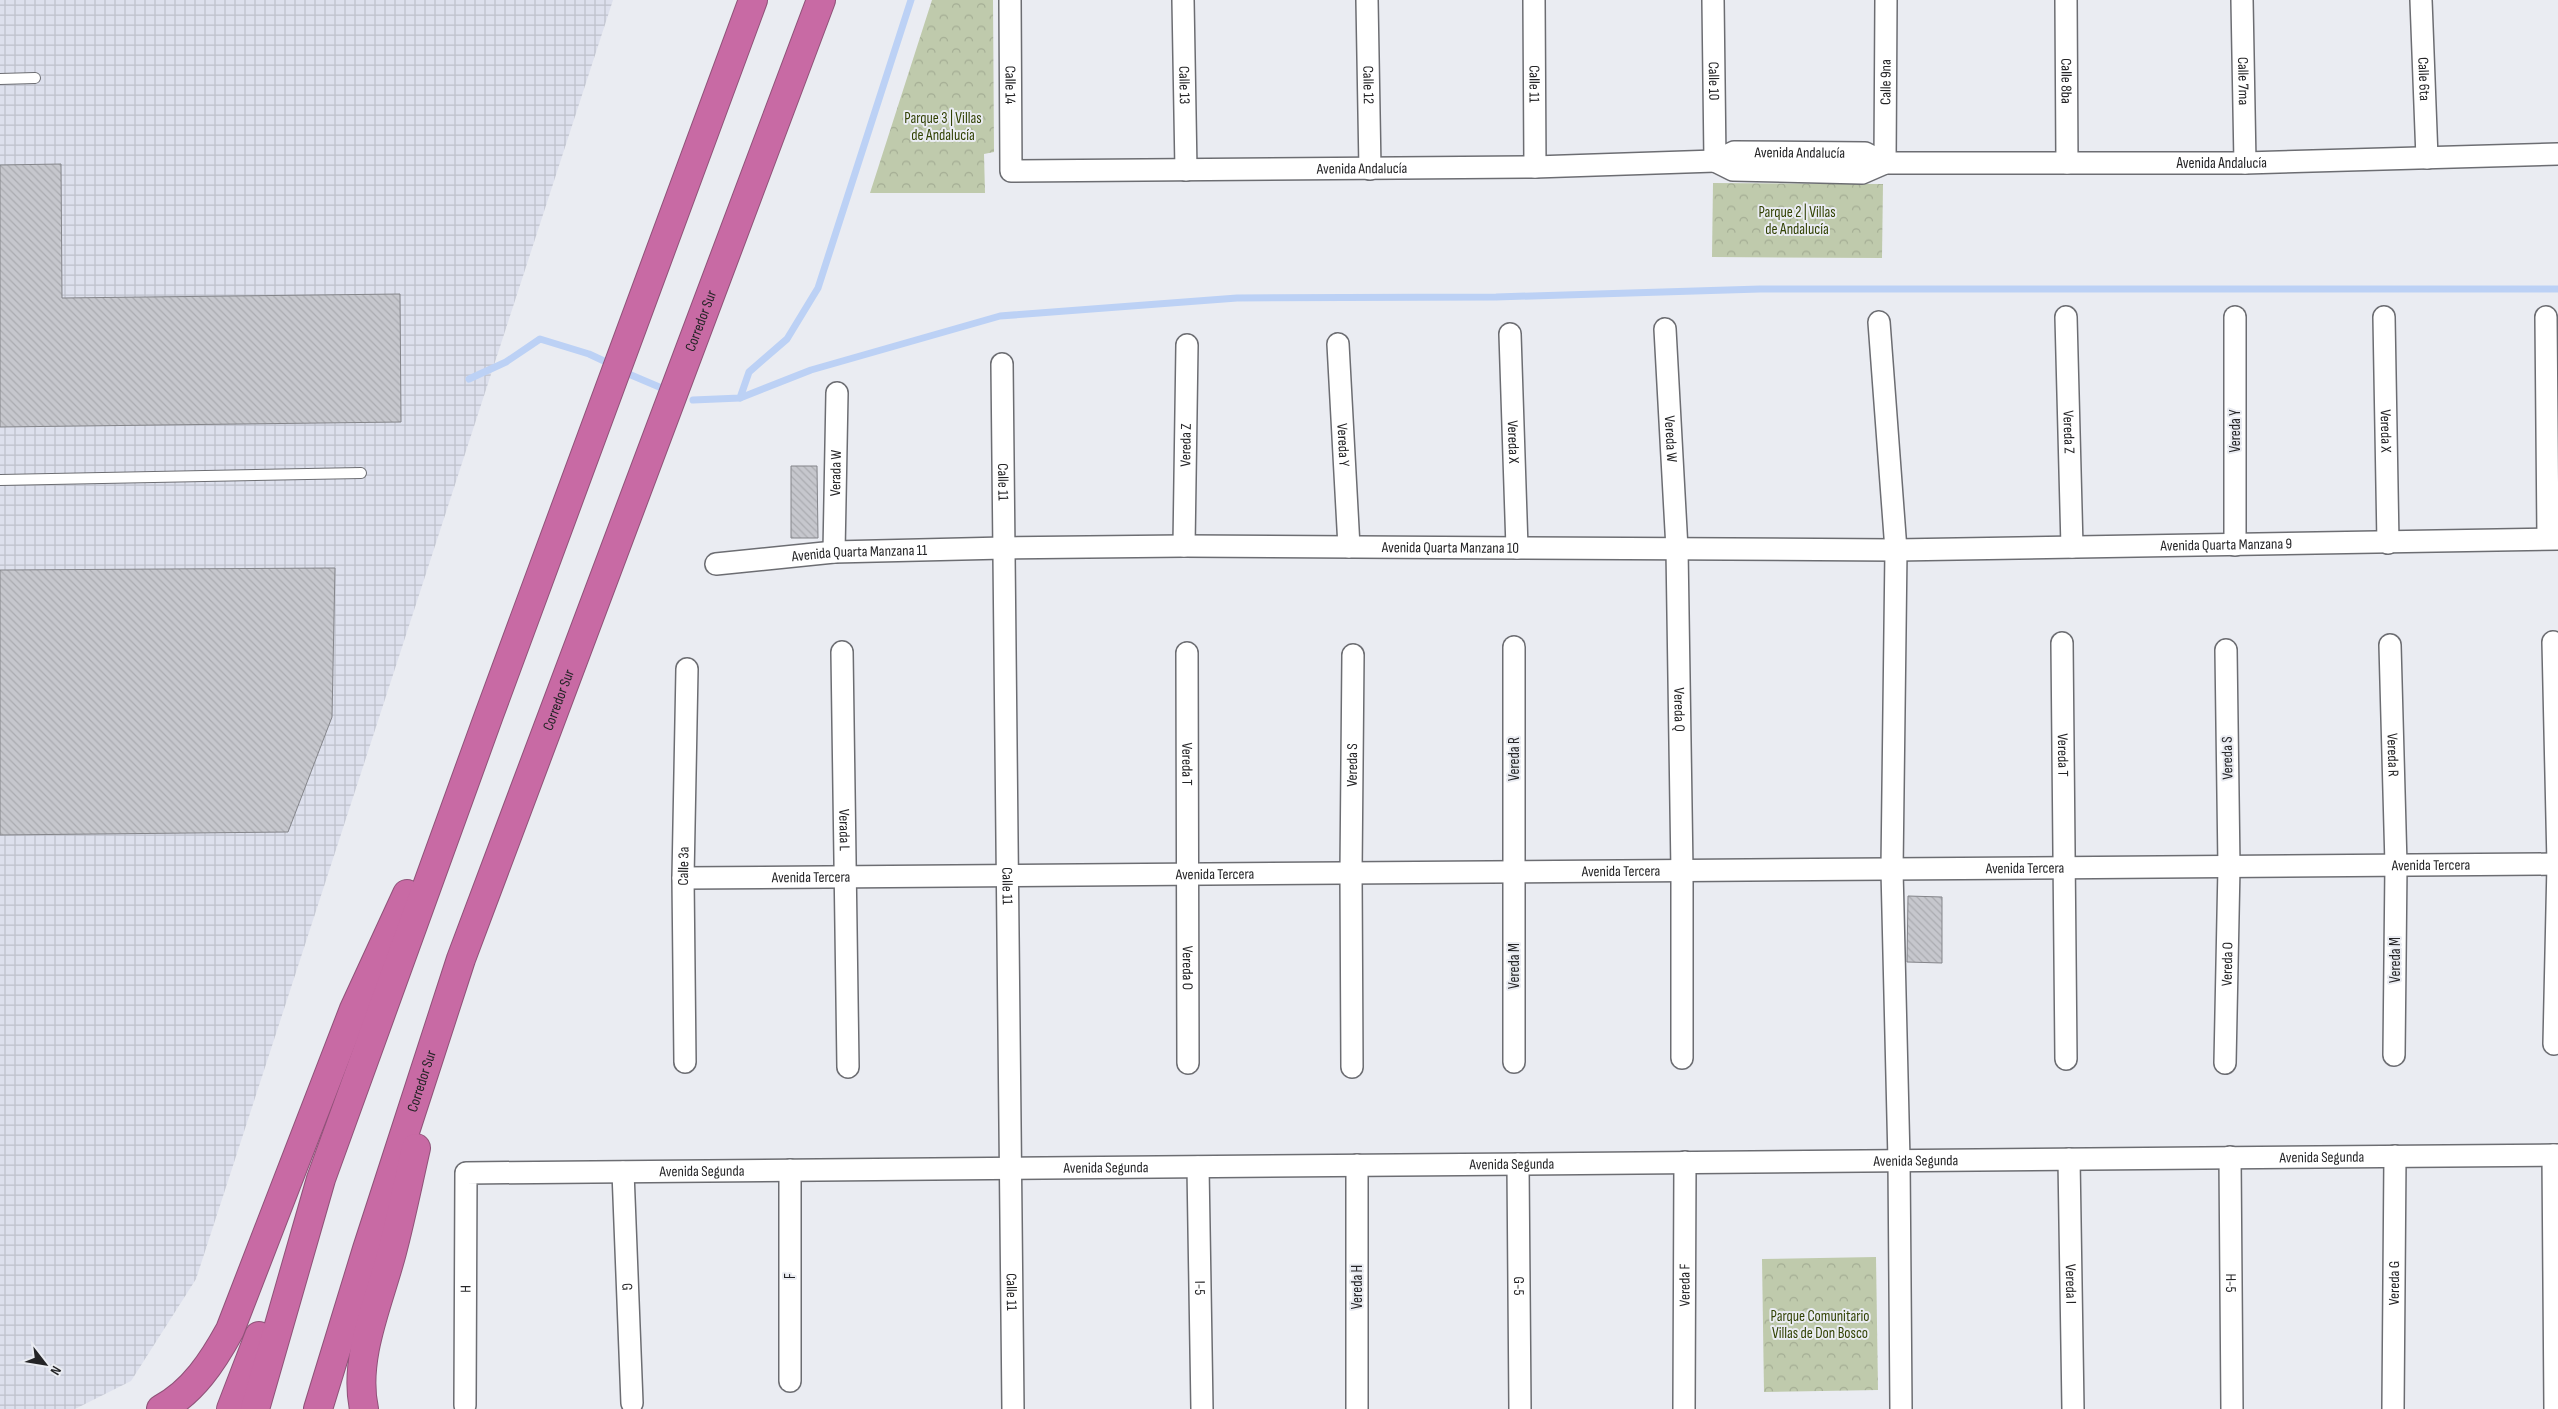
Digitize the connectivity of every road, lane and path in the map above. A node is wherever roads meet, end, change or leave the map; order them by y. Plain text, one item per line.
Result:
1 (753, 0) edge
2 (821, 0) edge
3 (1010, 0) edge
4 (1183, 0) edge
5 (1367, 0) edge
6 (1534, 0) edge
7 (1713, 0) edge
8 (1886, 0) edge
9 (2066, 0) edge
10 (2242, 0) edge
11 (2420, 0) edge
12 (35, 78) dead end
13 (0, 79) edge
14 (2558, 154) edge
15 (2427, 158) junction
16 (1715, 161) junction
17 (2067, 163) junction
18 (2245, 163) junction
19 (1885, 164) junction
20 (1535, 167) junction
21 (1370, 169) junction
22 (1186, 170) junction
23 (1011, 171) joint
24 (2066, 317) dead end
25 (2235, 317) dead end
26 (2384, 317) dead end
27 (2546, 317) dead end
28 (1879, 322) dead end
29 (1665, 329) dead end
30 (1510, 334) dead end
31 (1187, 344) dead end
32 (1338, 344) dead end
33 (1002, 364) dead end
34 (837, 393) dead end
35 (362, 473) dead end
36 (0, 480) edge
37 (2553, 538) edge
38 (2388, 543) junction
39 (2236, 545) junction
40 (1184, 546) junction
41 (1349, 547) junction
42 (2072, 547) junction
43 (1004, 548) junction
44 (1517, 548) junction
45 (1677, 549) junction
46 (1896, 550) junction
47 (834, 552) junction
48 (716, 564) dead end
49 (2553, 642) dead end
50 (2062, 643) dead end
51 (2390, 645) dead end
52 (1514, 647) dead end
53 (2226, 650) dead end
54 (842, 652) dead end
55 (1187, 653) dead end
56 (1353, 655) dead end
57 (687, 670) dead end
58 (489, 715) junction
59 (2558, 864) edge
60 (2396, 865) junction
61 (2229, 866) junction
62 (2064, 868) junction
63 (1892, 870) junction
64 (1514, 871) junction
65 (1682, 871) junction
66 (1351, 873) junction
67 (1188, 874) junction
68 (1008, 875) junction
69 (847, 877) junction
70 (683, 878) junction
71 (461, 959) junction
72 (2554, 1044) dead end
73 (2394, 1055) dead end
74 (1682, 1058) dead end
75 (2066, 1059) dead end
76 (685, 1062) dead end
77 (1514, 1062) dead end
78 (1188, 1063) dead end
79 (2225, 1063) dead end
80 (848, 1067) dead end
81 (1352, 1068) dead end
82 (2555, 1155) edge
83 (2394, 1156) junction
84 (2230, 1157) junction
85 (2069, 1159) junction
86 (1899, 1160) junction
87 (1685, 1162) junction
88 (1518, 1164) junction
89 (1357, 1165) junction
90 (1198, 1167) junction
91 (1011, 1168) junction
92 (790, 1170) junction
93 (623, 1172) junction
94 (466, 1173) joint
95 (321, 1179) junction
96 (790, 1381) dead end
97 (632, 1403) dead end
98 (465, 1405) dead end
99 (161, 1409) edge
100 (231, 1409) edge
101 (255, 1409) edge
102 (318, 1409) edge
103 (364, 1409) edge
104 (1013, 1409) edge
105 (1202, 1409) edge
106 (1356, 1409) edge
107 (1520, 1409) edge
108 (1684, 1409) edge
109 (1901, 1409) edge
110 (2073, 1409) edge
111 (2232, 1409) edge
112 (2393, 1409) edge
113 (2555, 1409) edge

1 - 58 highway
2 - 71 highway, Corredor Sur
3 - 23 street, Calle 14
4 - 22 street, Calle 13
5 - 21 street, Calle 12
6 - 20 street, Calle 11
7 - 16 street, Calle 10
8 - 19 street, Calle 9na
9 - 17 street, Calle 8ba
10 - 18 street, Calle 7ma
11 - 15 street, Calle 6ta
12 - 13 lane
14 - 15 street, Avenida Andalucía
15 - 18 street, Avenida Andalucía
16 - 19 street, Avenida Andalucía
16 - 20 street, Avenida Andalucía
17 - 18 street, Avenida Andalucía
17 - 19 street, Avenida Andalucía
20 - 21 street, Avenida Andalucía
21 - 22 street, Avenida Andalucía
22 - 23 street, Avenida Andalucía
24 - 42 street, Vereda Z
25 - 39 street, Vereda Y
26 - 38 street, Vereda X
27 - 37 street
28 - 46 street
29 - 45 street, Vereda W
30 - 44 street, Vereda X
31 - 40 street, Vereda Z
32 - 41 street, Vereda Y
33 - 43 street, Calle 11
34 - 47 street, Verada W
35 - 36 lane
37 - 38 street, Avenida Quarta Manzana 9
38 - 39 street, Avenida Quarta Manzana 9
39 - 42 street, Avenida Quarta Manzana 9
40 - 41 street, Avenida Quarta Manzana 10
40 - 43 street, Avenida Quarta Manzana 10
41 - 44 street, Avenida Quarta Manzana 10
42 - 46 street, Avenida Quarta Manzana 9
43 - 47 street, Avenida Quarta Manzana 11
43 - 68 street, Calle 11
44 - 45 street, Avenida Quarta Manzana 10
45 - 46 street, Avenida Quarta Manzana 10
45 - 65 street, Vereda Q
46 - 63 street
47 - 48 street, Avenida Quarta Manzana 11
49 - 59 street
50 - 62 street, Vereda T
51 - 60 street, Vereda R
52 - 64 street, Vereda R
53 - 61 street, Vereda S
54 - 69 street, Verada L
55 - 67 street, Vereda T
56 - 66 street, Vereda S
57 - 70 street, Calle 3a
58 - 95 highway
58 - 99 highway
59 - 60 street, Avenida Tercera
59 - 72 street
60 - 61 street, Avenida Tercera
60 - 73 street, Vereda M
61 - 62 street, Avenida Tercera
61 - 79 street, Vereda O
62 - 63 street, Avenida Tercera
62 - 75 street
63 - 65 street, Avenida Tercera
63 - 86 street
64 - 65 street, Avenida Tercera
64 - 66 street, Avenida Tercera
64 - 77 street, Vereda M
65 - 74 street, Vereda Q
66 - 67 street, Avenida Tercera
66 - 81 street, Vereda S
67 - 68 street, Avenida Tercera
67 - 78 street, Vereda O
68 - 69 street, Avenida Tercera
68 - 91 street, Calle 11
69 - 70 street, Avenida Tercera
69 - 80 street, Verada L
70 - 76 street, Calle 3a
71 - 102 highway, Corredor Sur
71 - 103 highway
82 - 83 street, Avenida Segunda
82 - 113 street
83 - 84 street, Avenida Segunda
83 - 112 street, Vereda G
84 - 85 street, Avenida Segunda
84 - 111 street, H-5
85 - 86 street, Avenida Segunda
85 - 110 street, Vereda I
86 - 87 street, Avenida Segunda
86 - 109 street
87 - 88 street, Avenida Segunda
87 - 108 street, Vereda F
88 - 89 street, Avenida Segunda
88 - 107 street, G-5
89 - 90 street, Avenida Segunda
89 - 106 street, Vereda H
90 - 91 street, Avenida Segunda
90 - 105 street, I-5
91 - 92 street, Avenida Segunda
91 - 104 street, Calle 11
92 - 93 street, Avenida Segunda
92 - 96 street, F
93 - 94 street, Avenida Segunda
93 - 97 street, G
94 - 98 street, H
95 - 100 highway
95 - 101 highway

